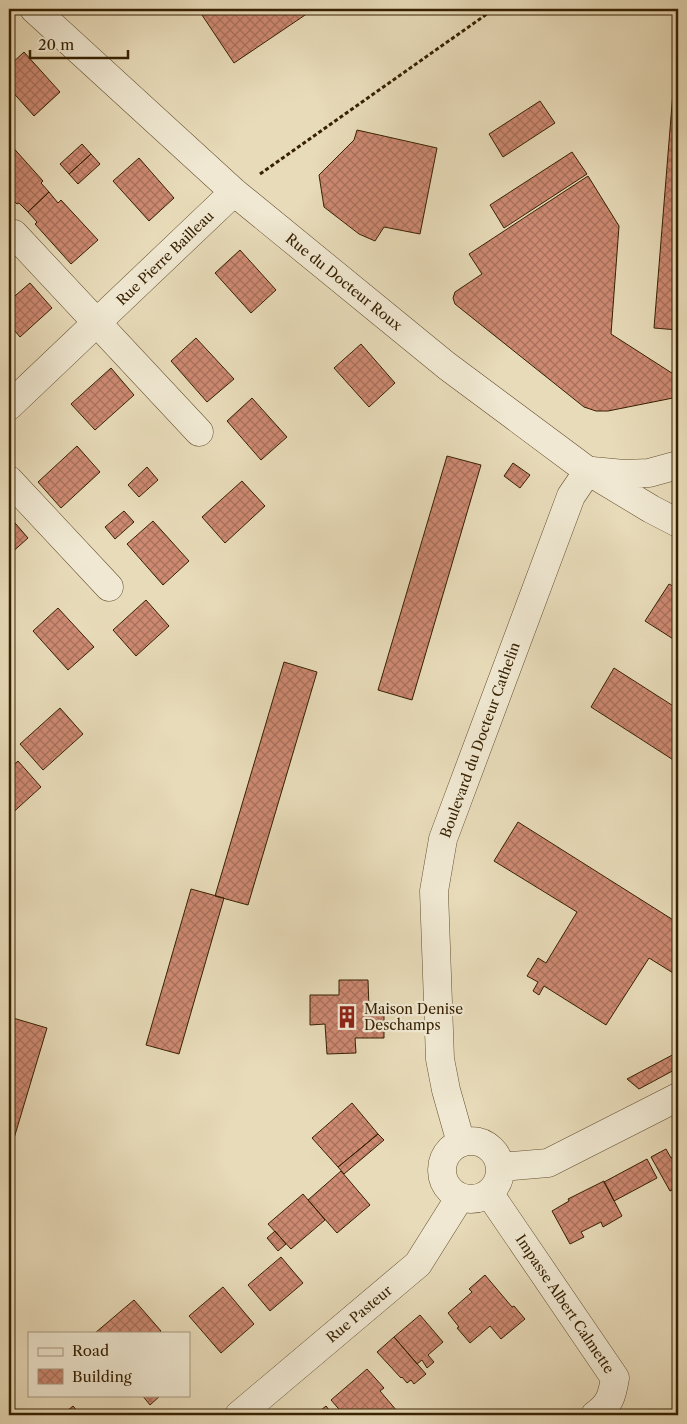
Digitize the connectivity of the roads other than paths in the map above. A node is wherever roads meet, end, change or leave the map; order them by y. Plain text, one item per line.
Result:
1 (34, 9) edge
2 (234, 192) junction
3 (14, 234) dead end
4 (97, 323) junction
5 (9, 406) edge
6 (199, 432) dead end
7 (678, 465) edge
8 (588, 471) junction
9 (9, 480) edge
10 (678, 523) edge
11 (109, 587) dead end
12 (678, 1097) edge
13 (461, 1143) junction
14 (500, 1167) junction
15 (489, 1193) junction
16 (460, 1197) junction
17 (239, 1415) edge
18 (594, 1415) edge

1 - 2 street, Rue du Docteur Roux
2 - 4 street, Rue Pierre Bailleau
2 - 8 street, Rue du Docteur Roux
3 - 4 street
4 - 5 street, Rue Pierre Bailleau
4 - 6 street
7 - 8 street
8 - 10 street, Rue du Docteur Roux
8 - 13 street, Boulevard du Docteur Cathelin
9 - 11 street
12 - 14 street
13 - 14 street
13 - 16 street
14 - 15 street
15 - 16 street
15 - 18 street, Impasse Albert Calmette
16 - 17 street, Rue Pasteur

